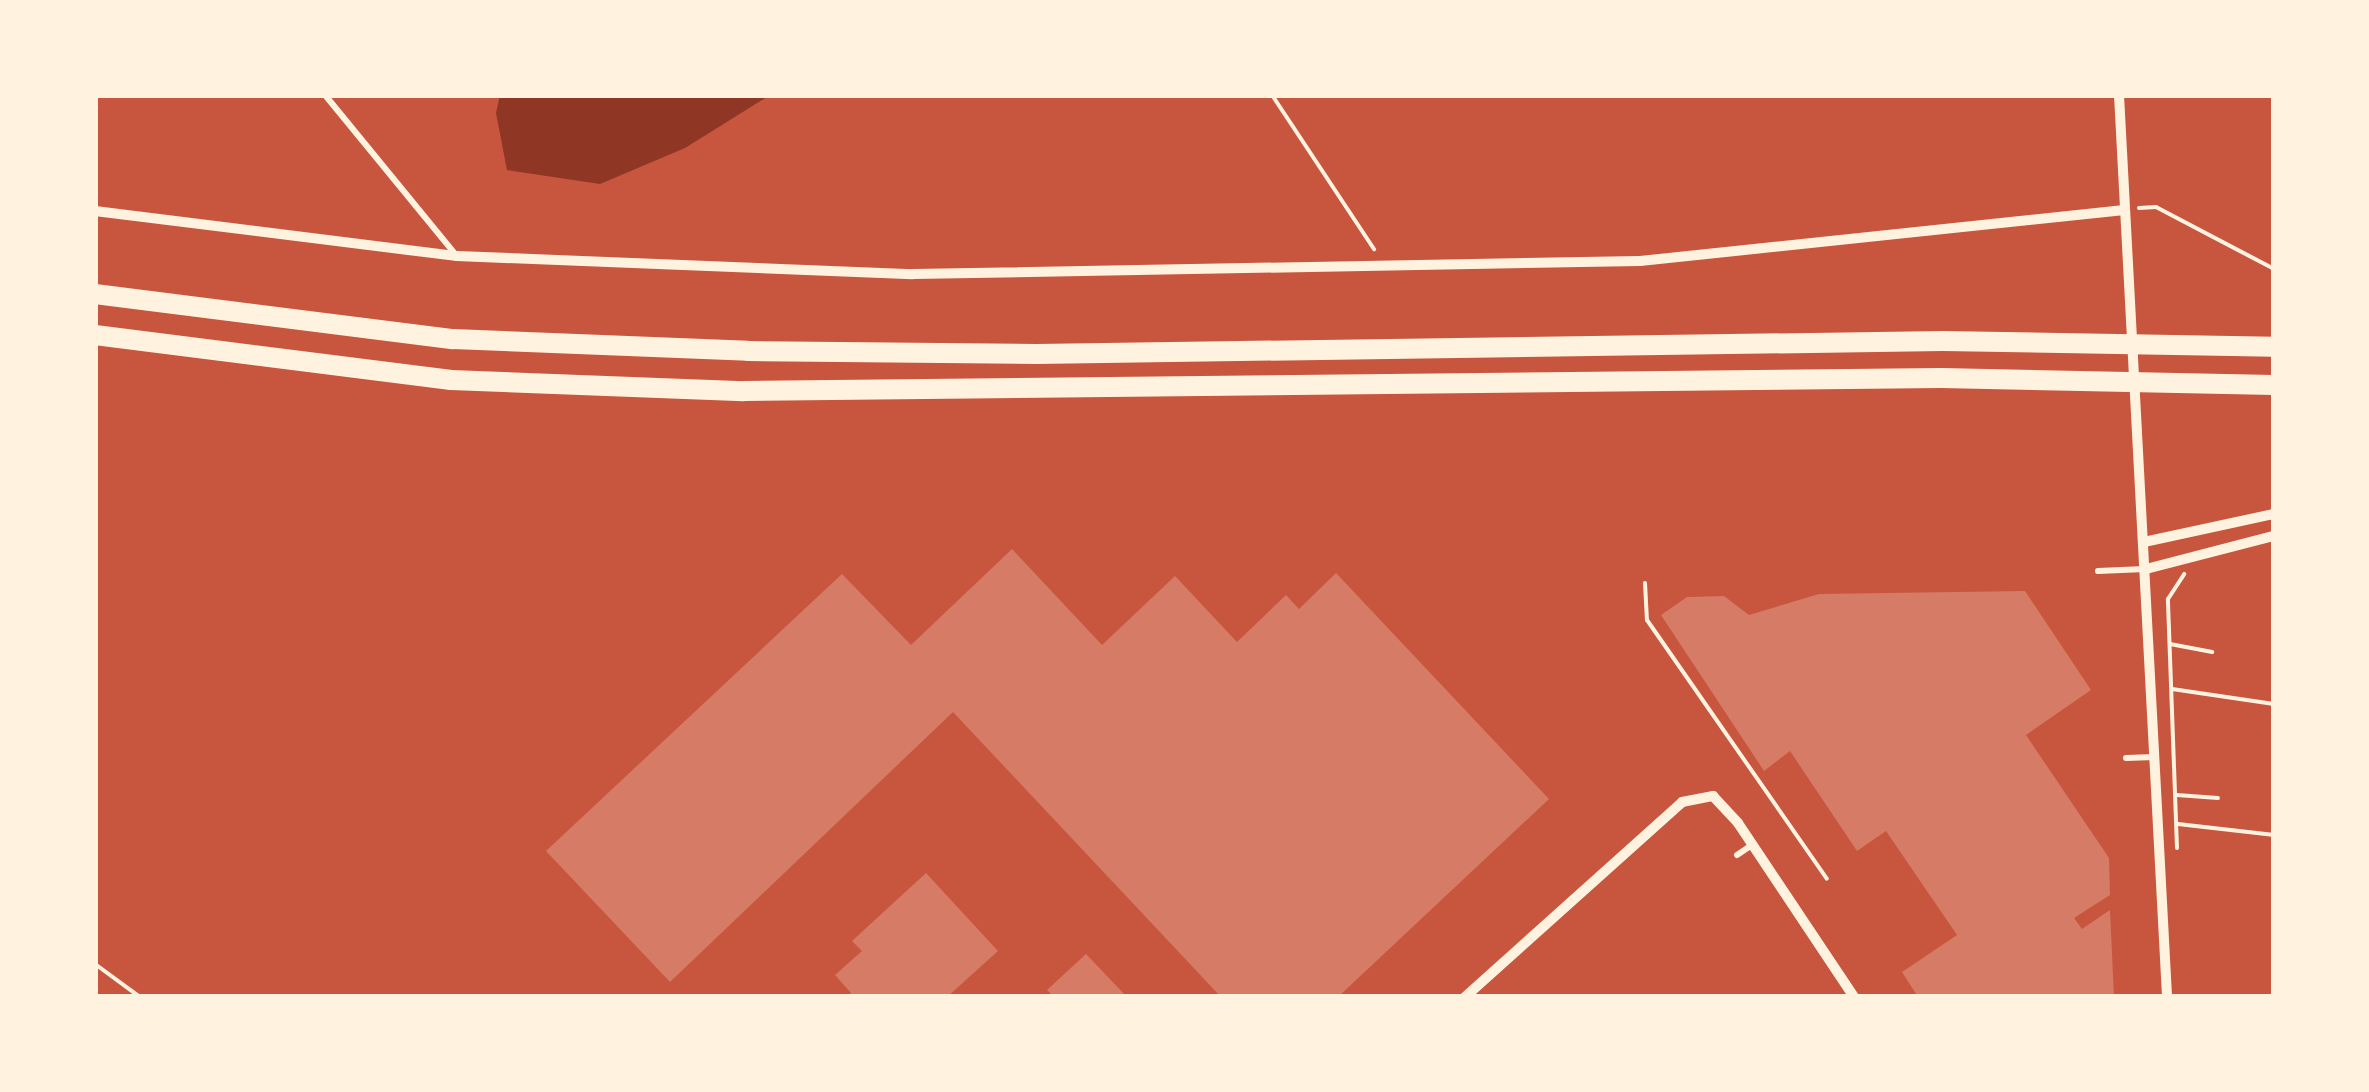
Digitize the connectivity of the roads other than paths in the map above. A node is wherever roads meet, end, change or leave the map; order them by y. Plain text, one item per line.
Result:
1 (325, 95) edge
2 (2118, 95) edge
3 (2124, 210) junction
4 (95, 211) edge
5 (457, 256) junction
6 (95, 294) edge
7 (95, 335) edge
8 (2274, 347) edge
9 (2274, 385) edge
10 (2274, 514) edge
11 (2274, 536) edge
12 (2144, 542) junction
13 (2146, 569) junction
14 (2098, 571) dead end
15 (2158, 756) junction
16 (2126, 758) dead end
17 (1753, 845) junction
18 (1736, 855) dead end
19 (1465, 997) edge
20 (1854, 997) edge
21 (2167, 997) edge

1 - 5 lane
2 - 3 street
3 - 5 street
3 - 12 street
4 - 5 street
6 - 8 highway
7 - 9 highway
10 - 12 street
11 - 13 street
12 - 13 street
13 - 14 lane
13 - 15 street
15 - 16 lane
15 - 21 street
17 - 18 lane
17 - 19 street
17 - 20 street

